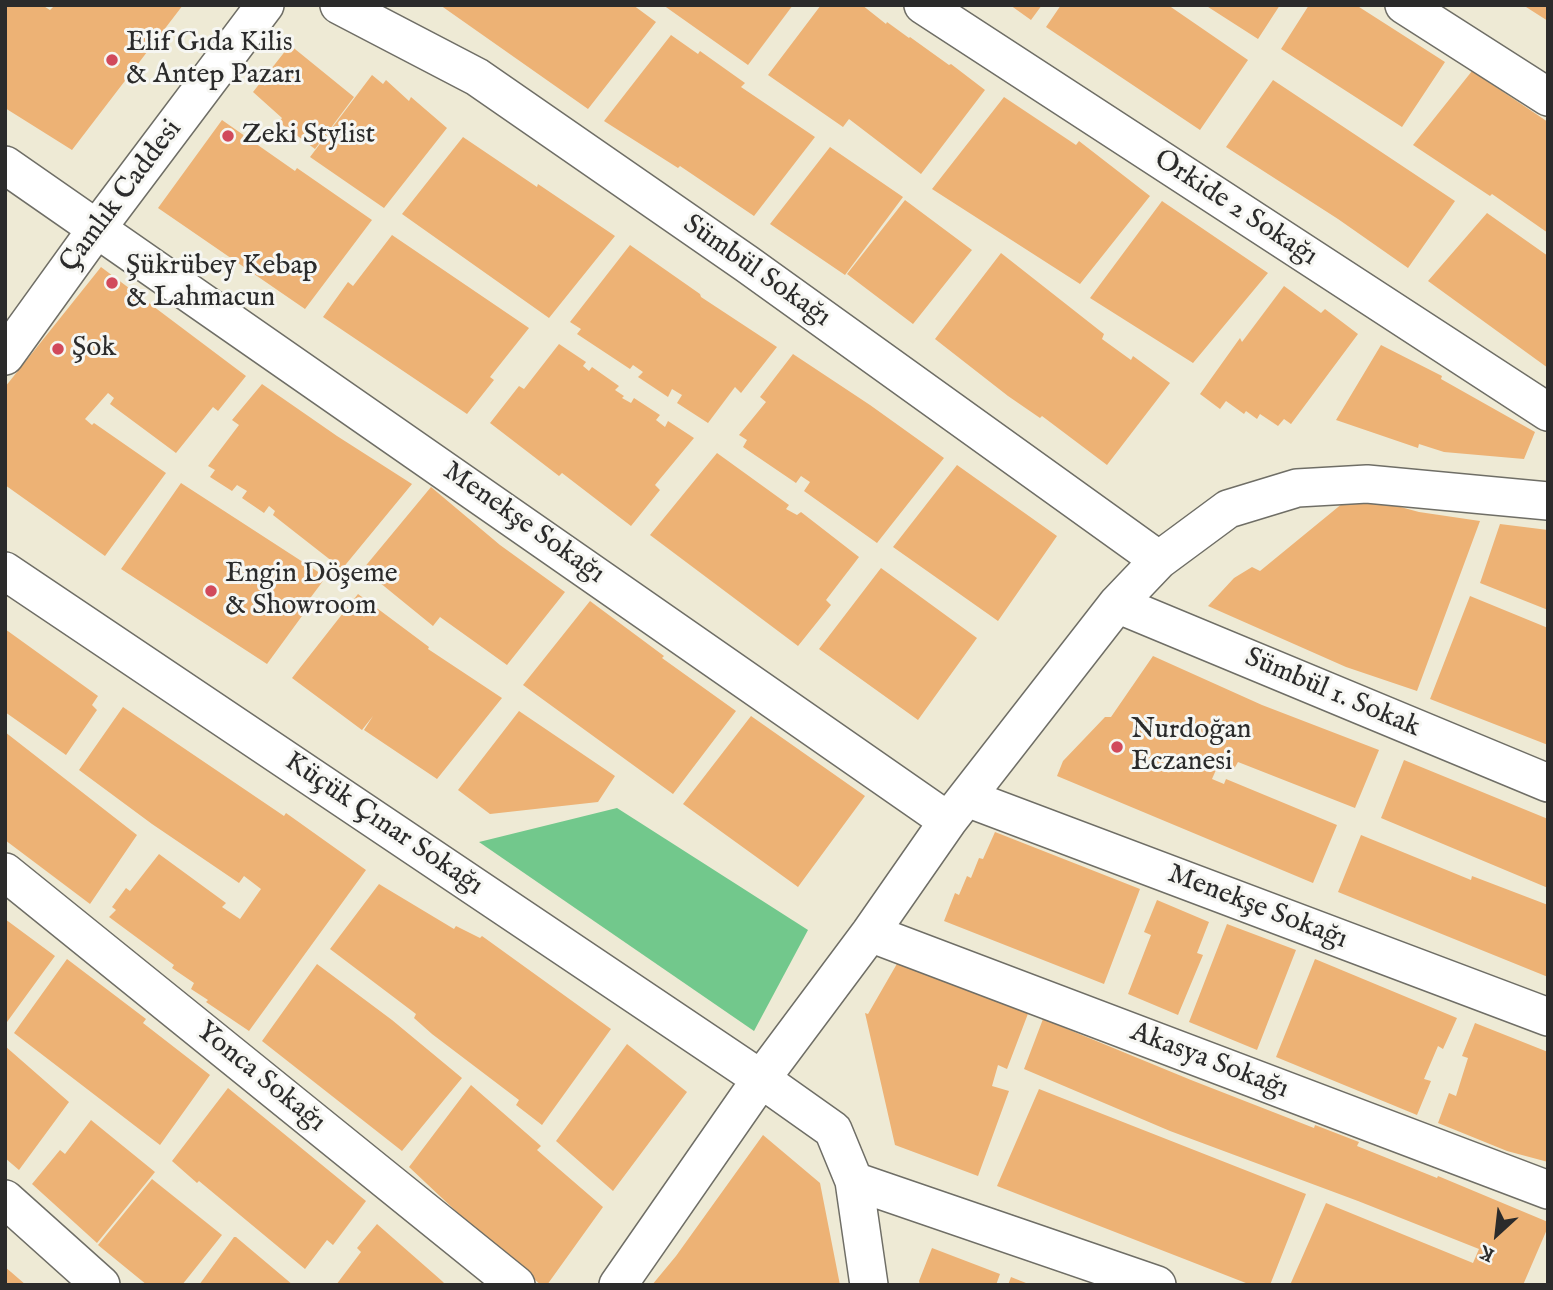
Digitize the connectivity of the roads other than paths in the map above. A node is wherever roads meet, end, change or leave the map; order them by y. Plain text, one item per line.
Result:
1 (265, 5) edge
2 (339, 5) edge
3 (923, 5) edge
4 (1404, 5) edge
5 (1548, 97) edge
6 (5, 164) edge
7 (98, 227) junction
8 (5, 356) edge
9 (1548, 412) edge
10 (1548, 501) edge
11 (1159, 560) junction
12 (5, 571) edge
13 (1117, 604) junction
14 (1548, 783) edge
15 (957, 810) junction
16 (5, 872) edge
17 (870, 933) junction
18 (1548, 1017) edge
19 (761, 1079) junction
20 (854, 1181) junction
21 (1548, 1191) edge
22 (5, 1199) edge
23 (101, 1285) edge
24 (516, 1285) edge
25 (618, 1285) edge
26 (869, 1285) edge
27 (1157, 1285) edge

1 - 7 street, Çamlık Caddesi
2 - 11 street, Sümbül Sokağı
3 - 9 street, Orkide 2 Sokağı
4 - 5 street
6 - 7 street, Menekşe Sokağı
7 - 8 street, Çamlık Caddesi
7 - 15 street, Menekşe Sokağı
10 - 11 street
11 - 13 street
12 - 19 street, Küçük Çınar Sokağı
13 - 14 street, Sümbül 1. Sokak
13 - 15 street
15 - 17 street
15 - 18 street, Menekşe Sokağı
16 - 24 street, Yonca Sokağı
17 - 19 street
17 - 21 street, Akasya Sokağı
19 - 20 street, Küçük Çınar Sokağı
19 - 25 street
20 - 26 street, Küçük Çınar Sokağı
20 - 27 street
22 - 23 street

